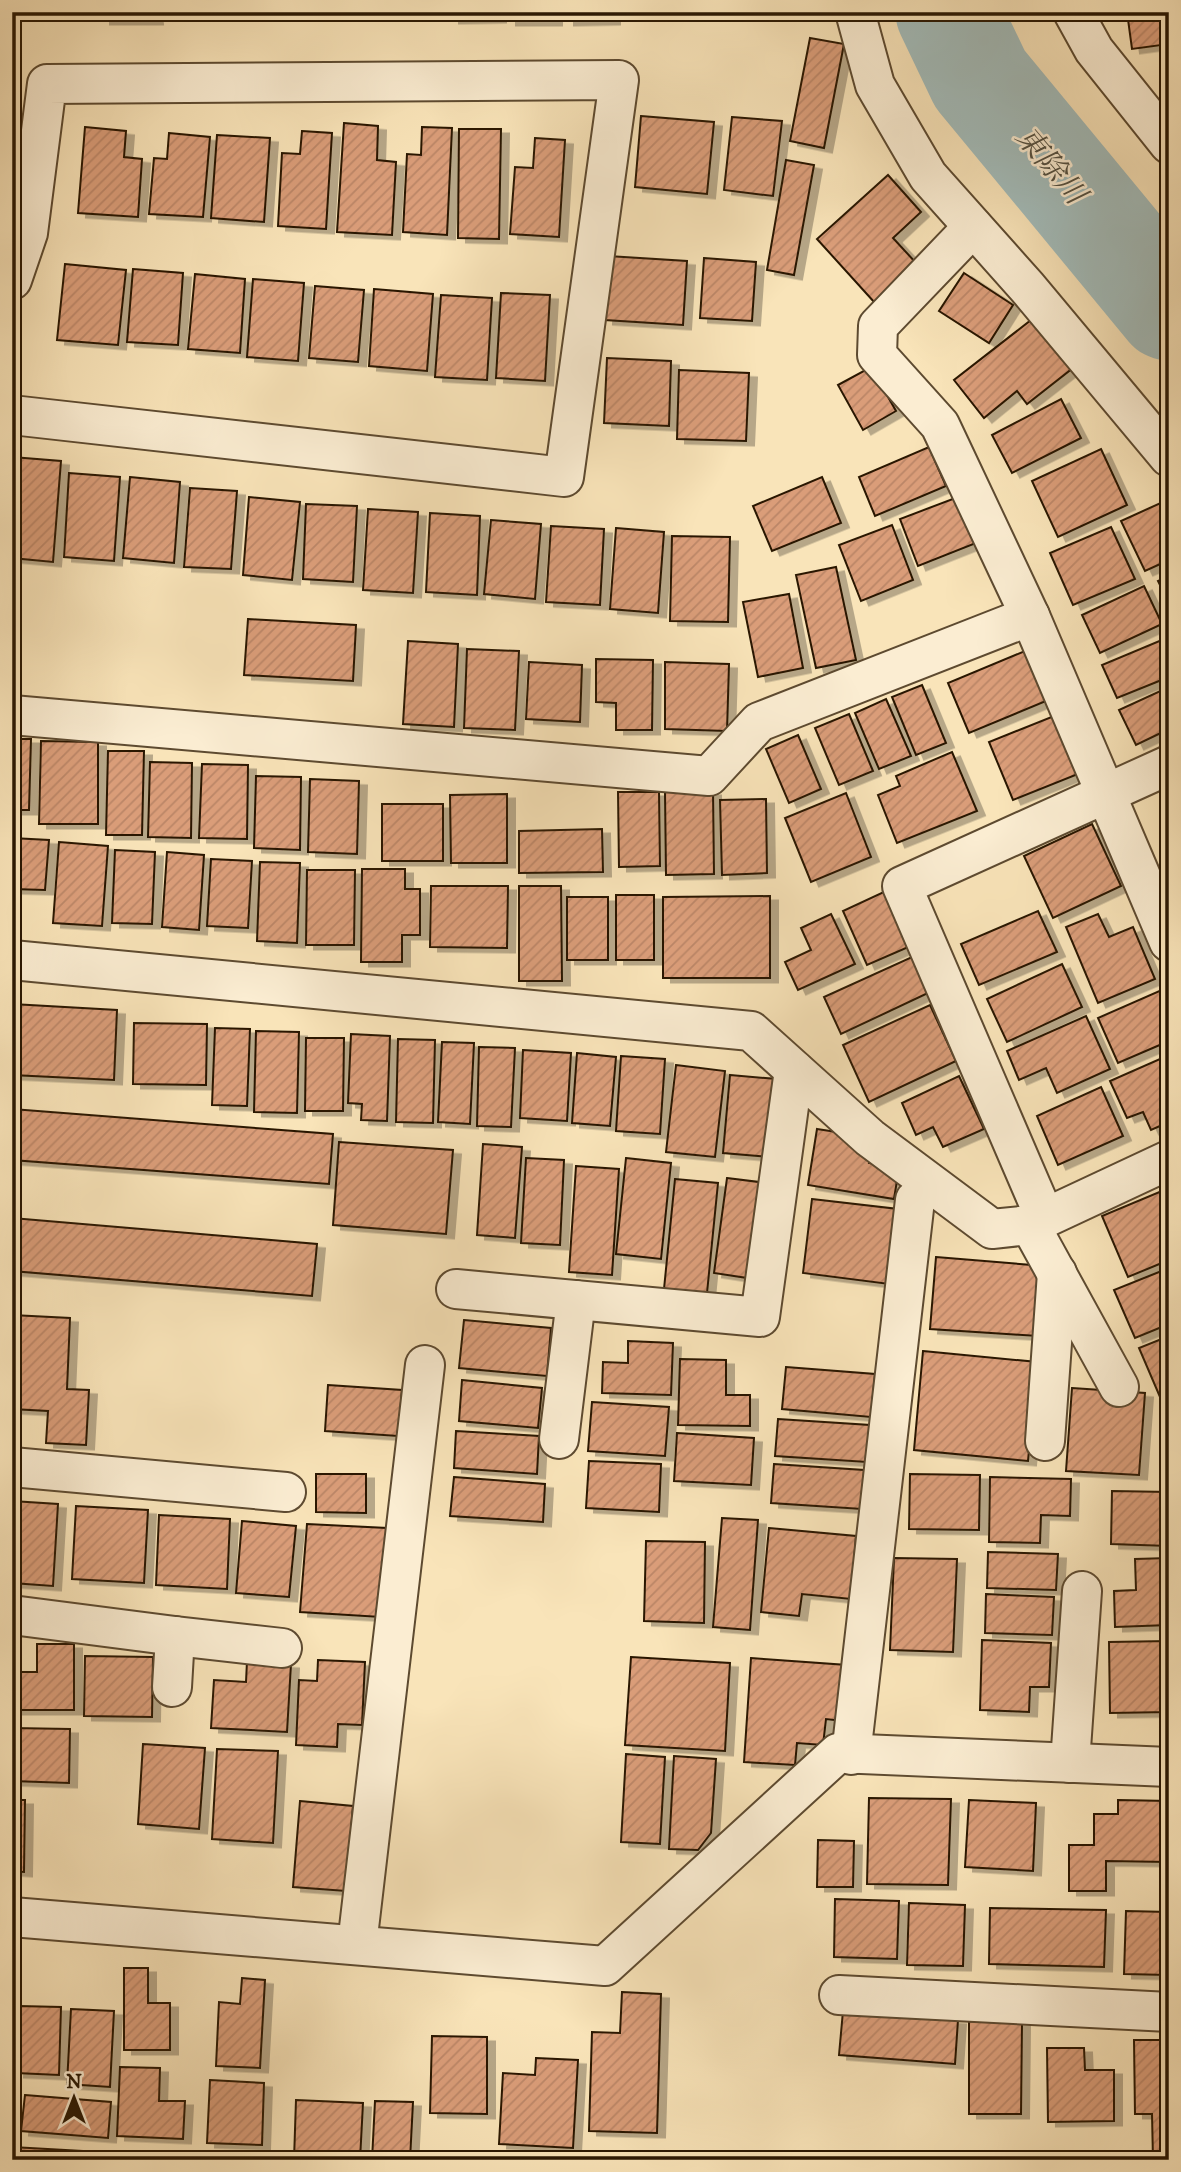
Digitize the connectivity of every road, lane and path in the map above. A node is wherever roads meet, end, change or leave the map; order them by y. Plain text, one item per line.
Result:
1 (855, 12) edge
2 (1073, 12) edge
3 (1169, 144) edge
4 (973, 227) junction
5 (12, 281) edge
6 (12, 415) edge
7 (1169, 457) edge
8 (1030, 616) junction
9 (12, 715) edge
10 (1169, 765) edge
11 (1106, 793) junction
12 (1169, 942) edge
13 (12, 960) edge
14 (794, 1070) junction
15 (1169, 1160) edge
16 (915, 1200) dead end
17 (1037, 1222) junction
18 (1057, 1273) junction
19 (456, 1289) dead end
20 (576, 1300) junction
21 (425, 1365) dead end
22 (1119, 1387) dead end
23 (559, 1439) dead end
24 (1045, 1441) dead end
25 (12, 1467) edge
26 (286, 1492) dead end
27 (1082, 1591) dead end
28 (12, 1615) edge
29 (174, 1636) junction
30 (282, 1648) dead end
31 (172, 1686) dead end
32 (851, 1755) junction
33 (1070, 1763) junction
34 (1169, 1767) edge
35 (12, 1917) edge
36 (357, 1945) junction
37 (839, 1995) dead end
38 (1169, 2012) edge

1 - 4 street
2 - 3 street
4 - 7 street
4 - 8 street
5 - 6 street
8 - 9 street
8 - 11 street
10 - 11 street
11 - 12 street
11 - 17 street
13 - 14 street
14 - 17 street
14 - 20 street
15 - 17 street
16 - 32 street
17 - 18 street
18 - 22 street
18 - 24 street
19 - 20 street
20 - 23 street
21 - 36 street
25 - 26 street
27 - 33 street
28 - 29 street
29 - 30 street
29 - 31 street
32 - 33 street
32 - 36 street
33 - 34 street
35 - 36 street
37 - 38 street

